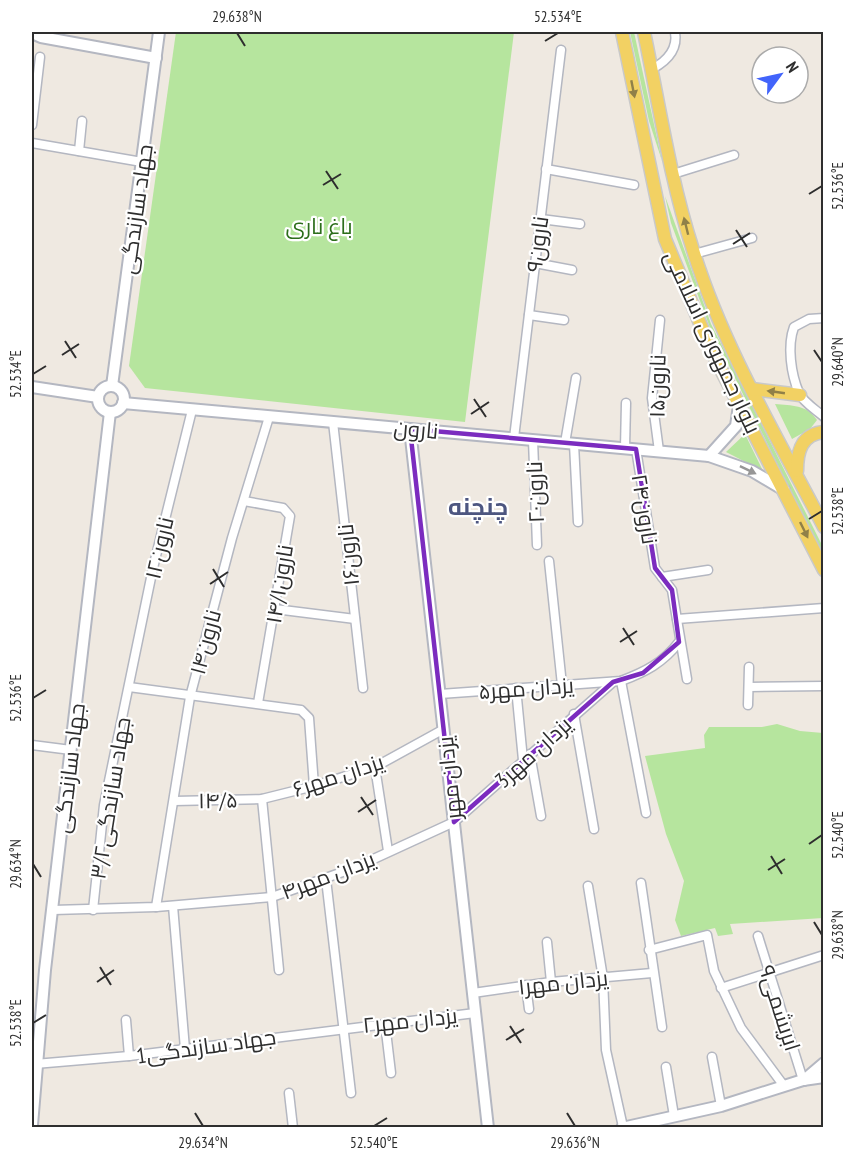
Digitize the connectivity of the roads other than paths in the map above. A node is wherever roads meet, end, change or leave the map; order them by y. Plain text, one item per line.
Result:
1 (159, 32) edge
2 (622, 32) edge
3 (644, 32) edge
4 (675, 32) edge
5 (38, 34) edge
6 (561, 50) dead end
7 (40, 57) dead end
8 (156, 58) junction
9 (652, 69) junction
10 (82, 120) dead end
11 (32, 125) edge
12 (32, 143) edge
13 (79, 151) junction
14 (734, 155) dead end
15 (142, 162) junction
16 (546, 169) junction
17 (673, 174) junction
18 (651, 180) junction
19 (634, 185) dead end
20 (540, 219) junction
21 (580, 224) dead end
22 (752, 238) dead end
23 (694, 254) junction
24 (535, 263) junction
25 (572, 270) dead end
26 (529, 315) junction
27 (824, 318) edge
28 (564, 320) dead end
29 (660, 320) dead end
30 (576, 378) dead end
31 (112, 386) junction
32 (32, 387) edge
33 (752, 388) junction
34 (800, 395) junction
35 (98, 397) junction
36 (123, 403) junction
37 (626, 404) dead end
38 (739, 405) junction
39 (192, 410) junction
40 (110, 412) junction
41 (269, 417) junction
42 (824, 417) edge
43 (333, 422) junction
44 (410, 429) junction
45 (824, 432) edge
46 (514, 438) junction
47 (533, 440) junction
48 (570, 443) junction
49 (630, 448) junction
50 (659, 451) junction
51 (709, 456) junction
52 (797, 475) junction
53 (784, 490) junction
54 (244, 501) junction
55 (578, 522) dead end
56 (824, 527) edge
57 (537, 545) dead end
58 (549, 561) dead end
59 (708, 570) dead end
60 (824, 570) edge
61 (662, 577) junction
62 (824, 608) edge
63 (275, 609) junction
64 (677, 619) junction
65 (355, 620) junction
66 (680, 642) junction
67 (749, 667) dead end
68 (687, 679) dead end
69 (617, 681) junction
70 (562, 685) junction
71 (824, 686) edge
72 (129, 687) junction
73 (748, 687) junction
74 (363, 688) dead end
75 (516, 688) junction
76 (440, 694) junction
77 (190, 697) junction
78 (258, 703) junction
79 (748, 705) dead end
80 (574, 714) junction
81 (444, 729) junction
82 (32, 745) edge
83 (71, 750) junction
84 (527, 757) junction
85 (375, 767) junction
86 (314, 786) junction
87 (262, 799) junction
88 (174, 801) junction
89 (646, 813) dead end
90 (541, 816) dead end
91 (454, 822) junction
92 (594, 829) dead end
93 (388, 851) junction
94 (326, 879) junction
95 (641, 883) dead end
96 (588, 886) dead end
97 (272, 897) junction
98 (173, 906) junction
99 (156, 907) junction
100 (53, 910) junction
101 (93, 910) junction
102 (758, 936) dead end
103 (547, 942) dead end
104 (649, 950) junction
105 (824, 955) edge
106 (279, 970) dead end
107 (652, 973) junction
108 (769, 974) junction
109 (603, 978) junction
110 (550, 982) junction
111 (526, 985) junction
112 (721, 988) junction
113 (473, 993) junction
114 (529, 1009) dead end
115 (476, 1013) junction
116 (126, 1020) dead end
117 (385, 1023) junction
118 (662, 1027) dead end
119 (345, 1028) junction
120 (185, 1049) junction
121 (129, 1056) junction
122 (712, 1057) dead end
123 (824, 1063) edge
124 (35, 1064) junction
125 (666, 1067) dead end
126 (391, 1073) dead end
127 (824, 1077) edge
128 (803, 1080) junction
129 (783, 1086) junction
130 (289, 1093) dead end
131 (351, 1093) dead end
132 (721, 1106) junction
133 (674, 1116) junction
134 (32, 1119) edge
135 (32, 1125) edge
136 (622, 1127) edge
137 (293, 1128) edge
138 (488, 1128) edge

1 - 8 street, جهاد سازندگی
2 -> 18 main road, بلوار جمهوری اسلامی
3 - 9 main road, بلوار جمهوری اسلامی
4 - 9 street
5 - 8 street
6 - 16 street, نارون۹
7 - 11 street
8 - 15 street, جهاد سازندگی
9 - 17 main road, بلوار جمهوری اسلامی
10 - 13 street
12 - 13 street
13 - 15 street
14 - 17 street
15 - 31 street, جهاد سازندگی
16 - 19 street
16 - 20 street, نارون۹
17 - 18 main road
23 -> 17 main road, بلوار جمهوری اسلامی
18 - 38 main road, بلوار جمهوری اسلامی
20 - 21 street
20 - 24 street, نارون۹
22 - 23 street
23 - 33 main road, بلوار جمهوری اسلامی
24 - 25 street
24 - 26 street, نارون۹
26 - 28 street
26 - 46 street, نارون۹
27 - 34 street
29 - 50 street, نارون۱۵
30 - 48 street
31 - 35 street
31 - 36 street
32 - 35 street
34 -> 33 main road
33 - 52 main road, بلوار جمهوری اسلامی
34 - 42 street
35 - 40 street
36 - 39 street, نارون
36 - 40 street
37 - 49 street, نارون۲۴
38 - 51 street
38 - 53 main road, بلوار جمهوری اسلامی
39 - 41 street, نارون
39 - 72 street, نارون۱۲
40 - 83 street, جهاد سازندگی
41 - 43 street, نارون
41 - 54 street, نارون۱۴
43 - 44 street, نارون
43 - 65 street, نارون۱۶
44 - 46 street, نارون
44 - 76 street, یزدان مهر
45 - 52 main road
46 - 47 street, نارون
47 - 48 street, نارون
47 - 57 street, نارون۲۰
48 - 49 street, نارون
48 - 55 street
49 - 50 street, نارون
49 - 61 street, نارون۲۴
50 - 51 street, نارون
51 -> 53 street, نارون
52 - 56 main road, بلوار جمهوری اسلامی
53 -> 60 main road, بلوار جمهوری اسلامی
54 - 63 street, ۱۴/۱نارون
54 - 77 street, نارون۱۴
58 - 70 street
59 - 61 street
61 - 64 street
62 - 64 street
63 - 65 street
63 - 78 street, ۱۴/۱نارون
64 - 66 street
65 - 74 street, نارون۱۶
66 - 68 street
66 - 69 street
67 - 73 street
69 - 70 street, یزدان مهر۵
69 - 80 street, 3یزدان مهر
69 - 89 street
70 - 75 street, یزدان مهر۵
71 - 73 street
72 - 77 street
72 - 101 street, ۳/۲جهاد سازندگی
73 - 79 street
75 - 76 street, یزدان مهر۵
75 - 84 street
76 - 81 street, یزدان مهر
77 - 78 street
77 - 88 street, نارون۱۴
78 - 86 street
80 - 84 street, 3یزدان مهر
80 - 92 street
81 - 85 street, یزدان مهر۶
81 - 91 street, یزدان مهر
82 - 83 street
83 - 100 street, جهاد سازندگی
84 - 90 street
84 - 91 street, 3یزدان مهر
85 - 86 street, یزدان مهر۶
85 - 93 street
86 - 87 street, یزدان مهر۶
87 - 88 street, ۱۴/۵
87 - 97 street
88 - 99 street, نارون۱۴
91 - 93 street, یزدان مهر۴
91 - 113 street, یزدان مهر
93 - 94 street, یزدان مهر۴
94 - 97 street, یزدان مهر۴
94 - 119 street
95 - 104 street
96 - 109 street
97 - 98 street, یزدان مهر۴
97 - 106 street
98 - 99 street, یزدان مهر۴
98 - 120 street
99 - 101 street, یزدان مهر۴
100 - 101 street, یزدان مهر۴
100 - 124 street, جهاد سازندگی
102 - 108 street, ابریشمی۹
103 - 110 street
104 - 107 street
104 - 112 street
105 - 108 street
107 - 109 street, یزدان مهر۱
107 - 118 street
108 - 112 street
108 - 128 street, ابریشمی۹
109 - 110 street, یزدان مهر۱
109 - 136 street
110 - 111 street, یزدان مهر۱
111 - 113 street, یزدان مهر۱
111 - 114 street
112 - 129 street
113 - 115 street, یزدان مهر
115 - 117 street, یزدان مهر۲
115 - 138 street, یزدان مهر
116 - 121 street
117 - 119 street, یزدان مهر۲
117 - 126 street
119 - 120 street, 1جهاد سازندگی
119 - 131 street
120 - 121 street, 1جهاد سازندگی
121 - 124 street, 1جهاد سازندگی
122 - 132 street
123 - 128 street
124 - 134 street, جهاد سازندگی
125 - 133 street
127 - 128 street
128 - 129 street
129 - 132 street
130 - 137 street
132 - 133 street
133 - 136 street
134 - 135 street, جهاد سازندگی

